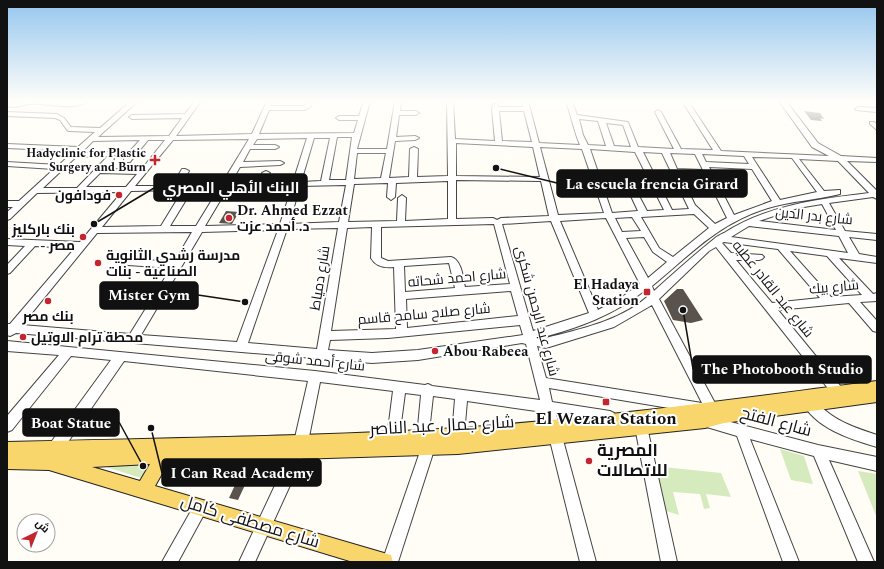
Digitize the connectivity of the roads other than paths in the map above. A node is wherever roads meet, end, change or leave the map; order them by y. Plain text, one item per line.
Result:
1 (68, 128) edge
2 (105, 128) edge
3 (179, 128) edge
4 (258, 128) edge
5 (358, 128) edge
6 (394, 128) edge
7 (451, 128) edge
8 (497, 128) edge
9 (531, 128) edge
10 (577, 128) edge
11 (605, 128) edge
12 (627, 128) edge
13 (667, 128) edge
14 (702, 128) edge
15 (802, 128) edge
16 (102, 130) junction
17 (311, 135) junction
18 (334, 135) junction
19 (356, 135) junction
20 (254, 137) junction
21 (146, 138) junction
22 (171, 138) junction
23 (392, 138) junction
24 (415, 138) dead end
25 (91, 140) junction
26 (452, 141) junction
27 (499, 144) junction
28 (535, 145) junction
29 (7, 146) edge
30 (248, 147) junction
31 (275, 147) dead end
32 (585, 148) junction
33 (414, 149) dead end
34 (611, 149) junction
35 (637, 150) junction
36 (353, 151) junction
37 (390, 151) junction
38 (665, 151) junction
39 (77, 152) junction
40 (680, 152) junction
41 (698, 153) junction
42 (719, 154) junction
43 (747, 155) junction
44 (795, 158) junction
45 (841, 159) junction
46 (127, 160) dead end
47 (877, 160) edge
48 (280, 163) dead end
49 (7, 164) edge
50 (703, 164) junction
51 (237, 165) junction
52 (61, 167) junction
53 (755, 167) junction
54 (185, 170) dead end
55 (98, 171) junction
56 (674, 171) junction
57 (143, 172) junction
58 (708, 172) junction
59 (266, 173) dead end
60 (452, 178) junction
61 (543, 179) junction
62 (413, 180) junction
63 (389, 181) junction
64 (325, 182) junction
65 (350, 182) junction
66 (297, 183) junction
67 (262, 184) junction
68 (190, 186) junction
69 (175, 187) junction
70 (224, 187) junction
71 (130, 188) junction
72 (80, 190) junction
73 (36, 191) junction
74 (875, 192) edge
75 (634, 194) dead end
76 (391, 197) dead end
77 (402, 198) dead end
78 (823, 198) junction
79 (777, 202) junction
80 (7, 204) edge
81 (21, 204) junction
82 (696, 211) junction
83 (670, 212) junction
84 (640, 214) junction
85 (609, 215) junction
86 (7, 218) edge
87 (554, 218) junction
88 (732, 219) junction
89 (452, 222) junction
90 (497, 222) junction
91 (377, 223) junction
92 (401, 223) junction
93 (747, 223) junction
94 (343, 224) junction
95 (284, 226) junction
96 (200, 229) junction
97 (715, 229) junction
98 (95, 230) junction
99 (164, 230) junction
100 (647, 234) junction
101 (843, 234) junction
102 (620, 235) junction
103 (877, 237) edge
104 (718, 240) junction
105 (7, 242) edge
106 (33, 243) junction
107 (82, 245) junction
108 (781, 247) junction
109 (830, 254) junction
110 (728, 256) junction
111 (760, 257) dead end
112 (856, 258) junction
113 (872, 260) edge
114 (128, 262) dead end
115 (674, 262) junction
116 (399, 263) junction
117 (178, 265) junction
118 (877, 268) edge
119 (7, 271) edge
120 (646, 285) junction
121 (516, 287) junction
122 (461, 292) junction
123 (400, 296) junction
124 (874, 297) edge
125 (654, 299) junction
126 (851, 299) junction
127 (828, 301) junction
128 (769, 307) junction
129 (595, 315) junction
130 (525, 320) junction
131 (877, 328) edge
132 (9, 330) edge
133 (402, 332) junction
134 (325, 336) junction
135 (530, 337) junction
136 (133, 339) junction
137 (7, 346) edge
138 (241, 348) junction
139 (69, 351) junction
140 (322, 355) junction
141 (121, 356) junction
142 (315, 376) junction
143 (541, 382) junction
144 (400, 386) junction
145 (877, 387) edge
146 (428, 389) junction
147 (838, 392) junction
148 (462, 394) junction
149 (877, 396) edge
150 (808, 401) junction
151 (547, 407) junction
152 (709, 413) junction
153 (617, 419) junction
154 (7, 426) edge
155 (641, 427) junction
156 (553, 432) junction
157 (743, 432) junction
158 (458, 435) junction
159 (393, 438) junction
160 (877, 441) edge
161 (425, 442) junction
162 (299, 447) junction
163 (166, 450) junction
164 (818, 451) junction
165 (50, 456) junction
166 (9, 461) edge
167 (877, 464) edge
168 (144, 490) junction
169 (201, 507) junction
170 (264, 526) junction
171 (348, 557) edge
172 (170, 562) edge
173 (247, 562) edge
174 (384, 562) edge
175 (390, 562) edge
176 (588, 562) edge
177 (669, 562) edge
178 (791, 562) edge
179 (866, 562) edge

1 - 16 street
2 - 16 street
3 - 22 street
4 - 20 street
5 - 19 street, شارع دمياط
6 - 23 street
7 - 26 street
8 - 27 street
9 - 28 street
10 - 32 street
11 - 34 street
12 - 35 street
13 - 40 street
14 - 42 street
15 - 45 street
16 - 25 street
17 - 18 street
17 - 20 street
17 - 66 street
18 - 19 street
18 - 64 street
19 - 36 street, شارع دمياط
20 - 22 street
20 - 30 street
21 - 22 street
21 - 25 street
21 - 46 street
22 - 57 street
23 - 24 street
23 - 37 street
25 - 39 street
26 - 27 street
26 - 60 street
27 - 28 street
28 - 32 street
28 - 61 street
29 - 39 street
30 - 31 street
30 - 51 street
32 - 34 street
32 - 85 street
33 - 62 street
34 - 35 street
35 - 38 street
35 - 83 street
36 - 37 street
36 - 65 street, شارع دمياط
37 - 63 street
38 - 40 street
38 - 56 street
39 - 52 street
39 - 55 street
40 - 41 street
41 - 42 street
41 - 50 street
42 - 43 street
43 - 44 street
43 - 53 street
44 - 45 street
44 - 78 street
45 - 47 street
45 - 74 street
48 - 51 street
49 - 52 street
50 - 53 street
50 - 58 street
51 - 70 street
52 - 73 street
53 - 79 street
54 - 69 street
55 - 57 street
55 - 72 street
56 - 58 street
56 - 82 street
57 - 71 street
58 - 88 street
59 - 67 street
60 - 61 street
60 - 62 street
60 - 89 street
61 - 87 street
62 - 63 street
63 - 65 street
63 - 76 street
64 - 65 street
64 - 66 street
65 - 94 street, شارع دمياط
66 - 67 street
66 - 95 street
67 - 70 street
68 - 69 street
68 - 70 street
68 - 99 street
69 - 71 street
70 - 96 street
71 - 72 street
71 - 98 street
72 - 73 street
73 - 81 street
74 - 78 street
75 - 84 street
77 - 92 street
78 - 79 street
78 - 93 street
78 - 101 street
79 - 88 street
80 - 81 street
81 - 86 street
82 - 83 street
82 - 97 street
83 - 84 street
84 - 85 street
84 - 100 street
85 - 87 street
85 - 102 street
87 - 90 street
87 - 129 street
88 - 97 street
89 - 90 street
89 - 92 street
90 - 121 street, شارع عبد الرحمن شكرى
91 - 92 street
91 - 94 street
91 - 116 street
93 - 101 street, شارع بدر الدين
93 - 104 street
94 - 95 street
94 - 134 street, شارع دمياط
95 - 96 street
95 - 138 street
96 - 99 street
96 - 117 street
97 - 115 street
98 - 99 street
98 - 107 street
100 - 102 street
100 - 115 street
101 - 103 street, شارع بدر الدين
101 - 112 street
102 - 120 street
104 - 108 street
104 - 110 street, شارع عبد القادر عطيه
104 - 125 street
105 - 106 street
106 - 107 street
106 - 119 street
107 - 132 street
108 - 109 street
108 - 127 street
109 - 112 street
109 - 124 street
110 - 111 street
110 - 128 street, شارع عبد القادر عطيه
112 - 113 street
113 - 118 street
114 - 117 street
115 - 120 street
116 - 122 street
116 - 123 street
117 - 136 street
120 - 125 street
120 - 129 street
121 - 122 street, شارع احمد شحاته
121 - 130 street, شارع عبد الرحمن شكرى
122 - 123 street, شارع احمد شحاته
123 - 133 street
124 - 126 street, شارع بيك
125 - 135 street
125 - 152 street
126 - 127 street, شارع بيك
126 - 131 street
127 - 128 street, شارع بيك
128 - 147 street, شارع عبد القادر عطيه
129 - 135 street
130 - 133 street, شارع صلاح سامح قاسم
130 - 135 street, شارع عبد الرحمن شكرى
132 - 136 street, شارع أحمد شوقى
133 - 134 street, شارع صلاح سامح قاسم
134 - 140 street, شارع دمياط
135 - 140 street, شارع أحمد شوقى
135 - 143 street, شارع عبد الرحمن شكرى
136 - 138 street, شارع أحمد شوقى
137 - 139 street, شارع أحمد شوقى
138 - 140 street, شارع أحمد شوقى
139 - 141 street, شارع أحمد شوقى
139 - 154 street
141 - 142 street, شارع أحمد شوقى
141 - 165 street
142 - 144 street, شارع أحمد شوقى
142 - 162 street
143 - 151 street, شارع عبد الرحمن شكرى
143 - 152 street
144 - 146 street, شارع أحمد شوقى
144 - 159 street
145 - 147 main road, شارع جمال عبد الناصر
146 - 148 street, شارع أحمد شوقى
146 - 161 street
147 - 150 main road, شارع جمال عبد الناصر
148 - 151 street, شارع أحمد شوقى
148 - 158 street
149 - 150 main road, شارع جمال عبد الناصر
150 - 152 main road, شارع جمال عبد الناصر
150 - 160 street, شارع الفتح
151 - 153 street, شارع أحمد شوقى
151 - 156 street, شارع عبد الرحمن شكرى
152 - 153 main road, شارع جمال عبد الناصر
152 - 155 main road, شارع جمال عبد الناصر
152 - 157 street, شارع الفتح
153 - 156 main road, شارع جمال عبد الناصر
155 - 156 main road, شارع جمال عبد الناصر
155 - 177 street
156 - 158 main road, شارع جمال عبد الناصر
156 - 161 main road, شارع جمال عبد الناصر
156 - 176 street, شارع عبد الرحمن شكرى
157 - 164 street, شارع الفتح
157 - 178 street
158 - 161 main road, شارع جمال عبد الناصر
159 - 161 main road, شارع جمال عبد الناصر
159 - 162 main road, شارع جمال عبد الناصر
161 - 162 main road, شارع جمال عبد الناصر
161 - 175 street
162 - 163 main road, شارع جمال عبد الناصر
162 - 170 street
163 - 165 main road, شارع جمال عبد الناصر
163 - 168 main road
164 - 167 street, شارع الفتح
164 - 179 street
165 - 166 main road, شارع جمال عبد الناصر
165 - 168 main road, شارع مصطفى كامل
168 - 169 main road, شارع مصطفى كامل
169 - 170 main road, شارع مصطفى كامل
169 - 172 street
170 - 171 main road, شارع مصطفى كامل
170 - 173 street
171 - 174 main road, شارع مصطفى كامل

